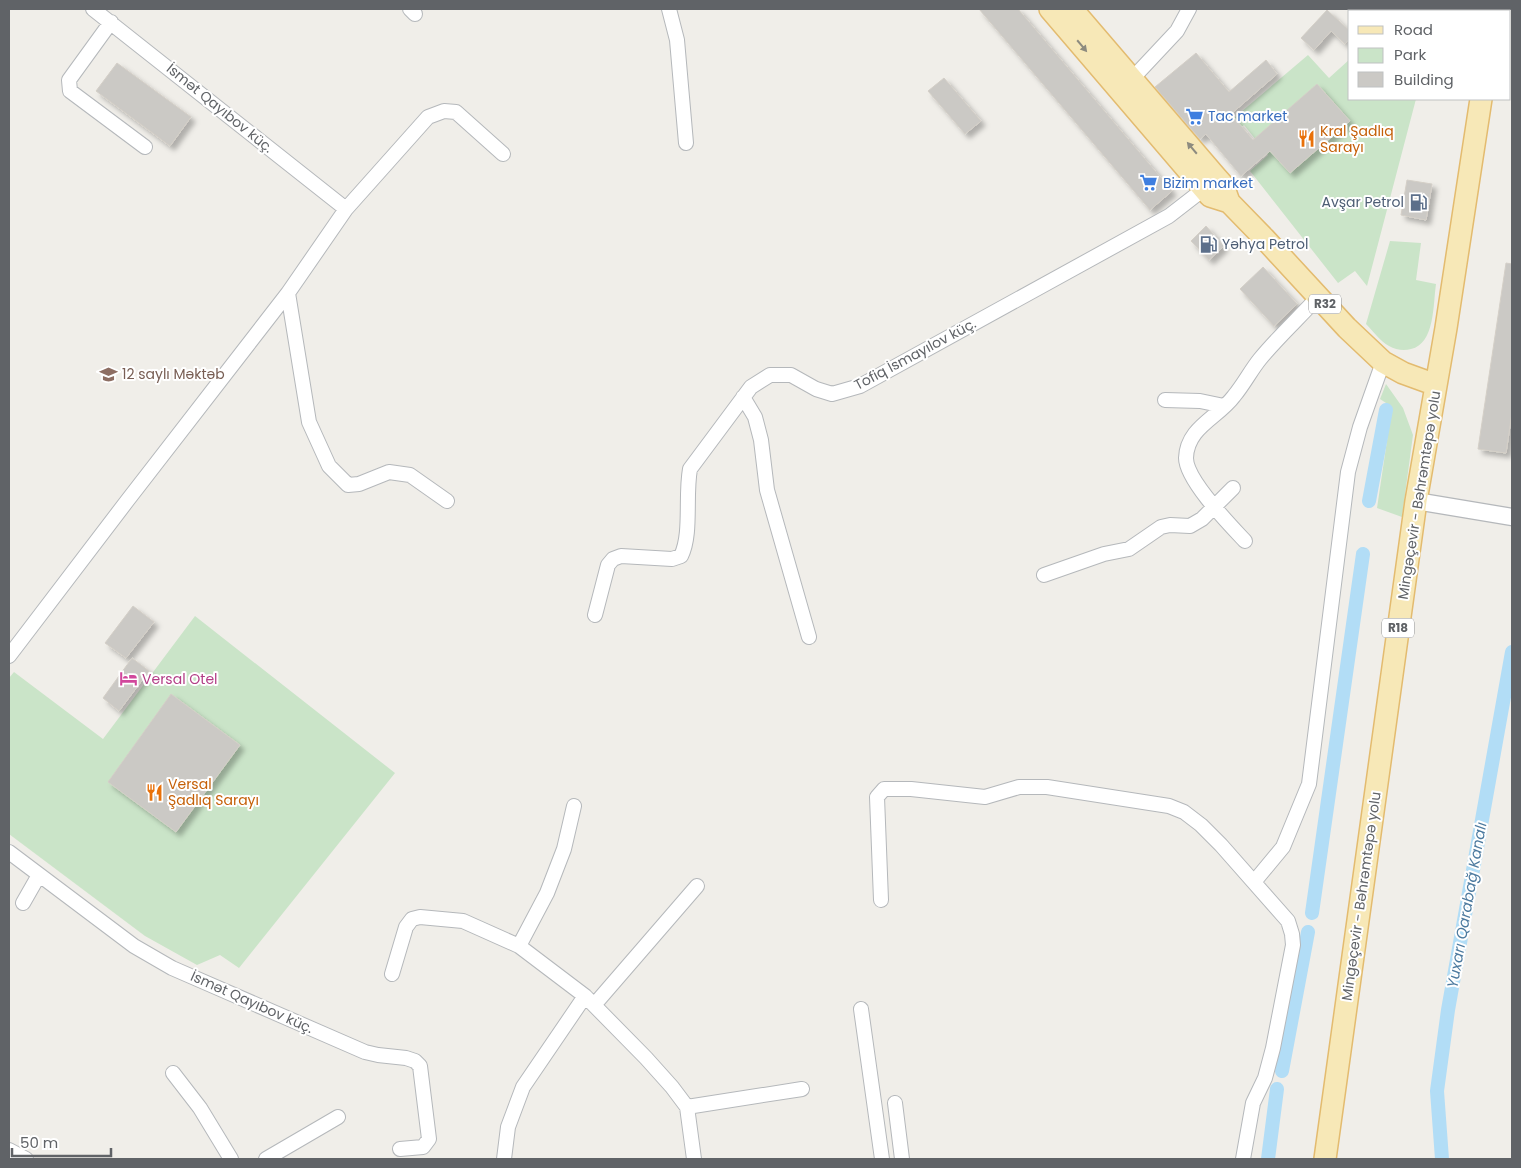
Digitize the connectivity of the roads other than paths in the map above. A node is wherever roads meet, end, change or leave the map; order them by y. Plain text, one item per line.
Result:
1 (93, 9) edge
2 (669, 9) edge
3 (1050, 9) edge
4 (1072, 9) edge
5 (1189, 9) edge
6 (111, 22) junction
7 (1132, 79) junction
8 (1481, 100) edge
9 (686, 143) dead end
10 (145, 147) dead end
11 (503, 154) dead end
12 (1210, 183) junction
13 (346, 208) junction
14 (288, 294) junction
15 (1318, 297) junction
16 (1383, 362) junction
17 (1436, 385) junction
18 (743, 397) junction
19 (1165, 400) dead end
20 (1224, 406) junction
21 (1232, 488) dead end
22 (448, 501) dead end
23 (1416, 501) junction
24 (1214, 507) junction
25 (1512, 517) edge
26 (1245, 541) dead end
27 (1044, 575) dead end
28 (595, 615) dead end
29 (808, 637) dead end
30 (9, 656) edge
31 (574, 806) dead end
32 (9, 852) edge
33 (39, 875) junction
34 (1254, 882) junction
35 (697, 886) dead end
36 (881, 900) dead end
37 (23, 903) dead end
38 (519, 946) junction
39 (392, 974) dead end
40 (590, 1000) junction
41 (861, 1009) dead end
42 (173, 1073) dead end
43 (802, 1089) dead end
44 (895, 1103) dead end
45 (687, 1107) junction
46 (338, 1117) dead end
47 (400, 1149) dead end
48 (9, 1150) edge
49 (26, 1159) edge
50 (231, 1159) edge
51 (266, 1159) edge
52 (504, 1159) edge
53 (694, 1159) edge
54 (882, 1159) edge
55 (902, 1159) edge
56 (1243, 1159) edge
57 (1325, 1159) edge

1 - 6 street, İsmət Qayıbov küç.
2 - 9 street
3 -> 12 main road, R32
4 - 7 main road, R32
5 - 7 street
6 - 10 street
6 - 13 street, İsmət Qayıbov küç.
12 -> 7 main road, R32
8 - 17 main road, Mingəçevir - Bəhrəmtəpə yolu / R18
11 - 13 street
12 - 15 main road, R32
12 - 18 street, Tofiq İsmayılov küç.
13 - 14 street
14 - 22 street
14 - 30 street
15 - 16 main road, R32
15 - 20 street
16 - 17 main road, R32
16 - 34 street
17 - 23 main road, Mingəçevir - Bəhrəmtəpə yolu / R18
18 - 28 street, Tofiq İsmayılov küç.
18 - 29 street
19 - 20 street
20 - 24 street
21 - 24 street
23 - 25 street
23 - 57 main road, Mingəçevir - Bəhrəmtəpə yolu / R18
24 - 26 street
24 - 27 street
31 - 38 street
32 - 33 street, İsmət Qayıbov küç.
33 - 37 street
33 - 47 street, İsmət Qayıbov küç.
34 - 36 street
34 - 56 street
35 - 40 street
38 - 39 street
38 - 40 street
40 - 45 street
40 - 52 street
41 - 54 street
42 - 50 street
43 - 45 street
44 - 55 street
45 - 53 street
46 - 51 street
48 - 49 street

